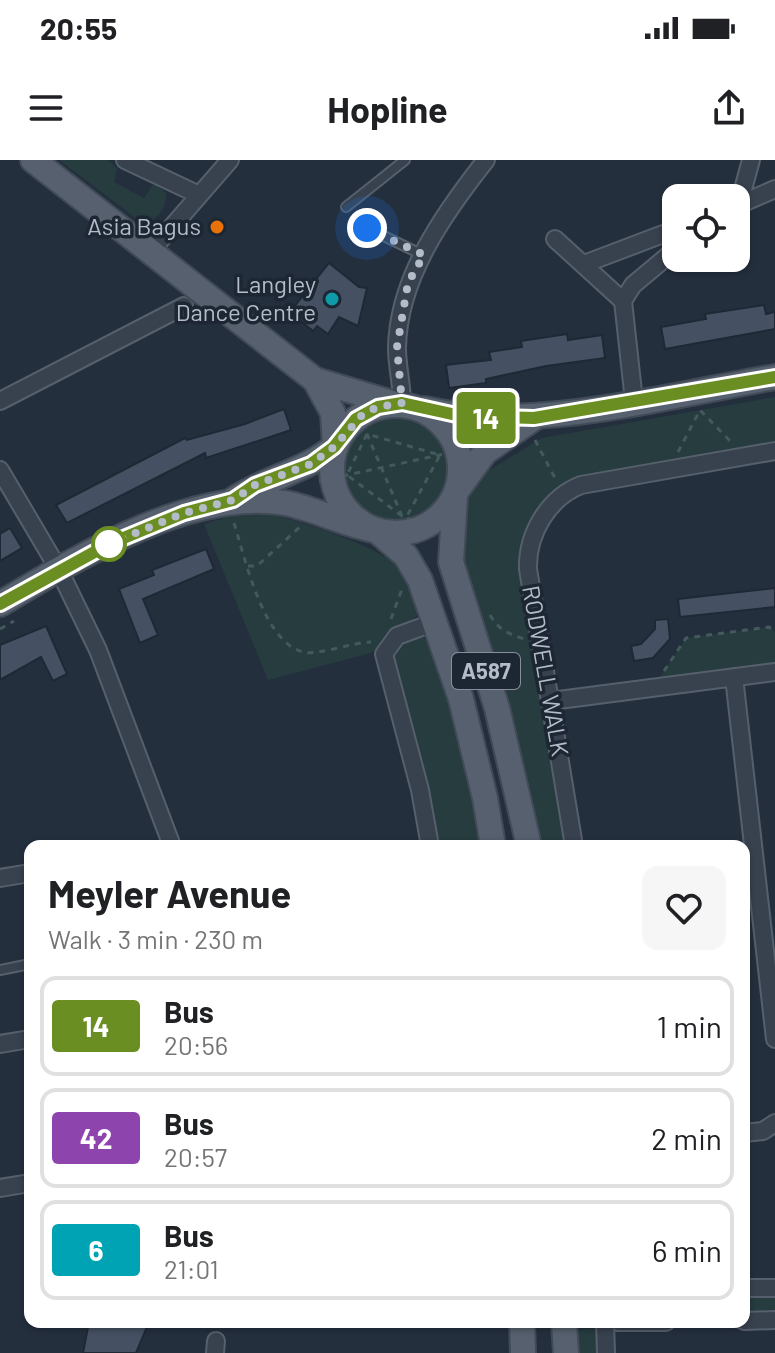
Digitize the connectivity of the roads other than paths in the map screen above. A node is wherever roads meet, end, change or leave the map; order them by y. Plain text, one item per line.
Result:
1 (33, 160) edge
2 (125, 160) edge
3 (230, 160) edge
4 (405, 160) edge
5 (486, 160) edge
6 (751, 160) edge
7 (744, 184) edge
8 (775, 189) edge
9 (197, 194) junction
10 (750, 200) edge
11 (346, 207) dead end
12 (367, 228) dead end
13 (662, 234) edge
14 (555, 239) dead end
15 (150, 252) junction
16 (424, 255) junction
17 (662, 261) edge
18 (584, 264) junction
19 (623, 301) junction
20 (184, 306) dead end
21 (775, 377) edge
22 (315, 380) junction
23 (0, 401) edge
24 (634, 401) junction
25 (404, 405) junction
26 (534, 428) junction
27 (335, 446) junction
28 (775, 451) edge
29 (0, 470) edge
30 (455, 495) junction
31 (232, 508) junction
32 (375, 530) junction
33 (59, 570) junction
34 (0, 604) edge
35 (431, 611) junction
36 (775, 672) edge
37 (734, 677) junction
38 (551, 701) junction
39 (170, 840) edge
40 (429, 840) edge
41 (492, 840) edge
42 (528, 840) edge
43 (573, 840) edge
44 (24, 874) edge
45 (0, 878) edge
46 (24, 965) edge
47 (0, 970) edge
48 (775, 1039) edge
49 (24, 1040) edge
50 (0, 1044) edge
51 (775, 1123) edge
52 (750, 1132) edge
53 (24, 1184) edge
54 (0, 1188) edge
55 (750, 1288) edge
56 (775, 1288) edge
57 (775, 1320) edge
58 (750, 1321) edge
59 (522, 1328) edge
60 (564, 1328) edge
61 (605, 1328) edge
62 (523, 1353) edge
63 (566, 1353) edge
64 (606, 1353) edge

1 - 15 main road
2 - 9 street
3 - 9 street
4 - 11 lane
5 - 16 street
6 - 7 street
8 - 10 street
9 - 15 street
12 - 16 lane
13 - 18 street
14 - 18 street
15 - 22 main road
16 - 25 street
17 - 19 street
18 - 19 street
19 - 24 street
20 - 23 street
21 - 24 main road
22 - 25 main road
22 - 27 main road
24 - 26 main road
25 - 26 main road
25 - 27 main road
25 - 30 main road
26 - 30 main road
27 - 31 main road
27 - 32 main road
28 - 38 street, RODWELL WALK
29 - 33 street
30 - 32 main road
30 - 42 main road, A587
31 - 32 main road
31 - 33 main road
32 - 35 main road, A587
33 - 34 main road
33 - 39 street
35 - 40 street
35 - 41 main road, A587
36 - 37 street
37 - 38 street
37 - 48 street
38 - 43 street, RODWELL WALK
44 - 45 street
46 - 47 lane
49 - 50 street
51 - 52 street
53 - 54 street
55 - 56 street
57 - 58 street
59 - 62 main road
60 - 63 main road
61 - 64 street

